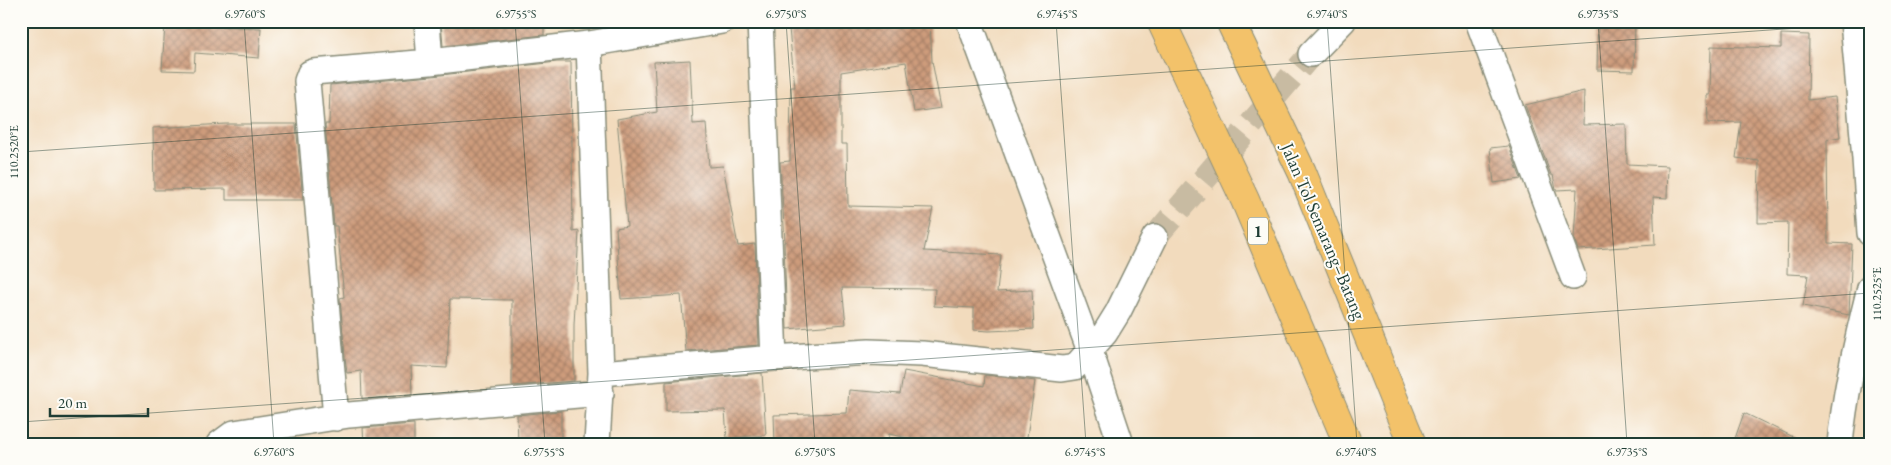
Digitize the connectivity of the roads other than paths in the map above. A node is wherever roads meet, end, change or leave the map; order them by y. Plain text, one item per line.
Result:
1 (427, 21) edge
2 (722, 21) edge
3 (760, 21) edge
4 (969, 21) edge
5 (1162, 21) edge
6 (1230, 21) edge
7 (1343, 21) edge
8 (1478, 21) edge
9 (1853, 21) edge
10 (589, 44) junction
11 (1311, 54) tunnel mouth
12 (430, 62) junction
13 (1870, 233) edge
14 (1155, 237) tunnel mouth
15 (1573, 277) dead end
16 (1870, 288) edge
17 (1090, 351) junction
18 (774, 358) junction
19 (601, 383) junction
20 (336, 418) junction
21 (219, 444) edge
22 (598, 444) edge
23 (1121, 444) edge
24 (1348, 444) edge
25 (1412, 444) edge
26 (1840, 444) edge

1 - 12 street
2 - 10 street
3 - 18 street
4 - 17 street
5 - 24 highway, 1
6 - 25 highway, Jalan Tol Semarang–Batang
7 - 11 street
8 - 15 street
9 - 13 street
10 - 12 street
10 - 19 street
12 - 20 street
14 - 17 street
16 - 26 street
17 - 18 street
17 - 23 street
18 - 19 street
19 - 20 street
19 - 22 street
20 - 21 street

